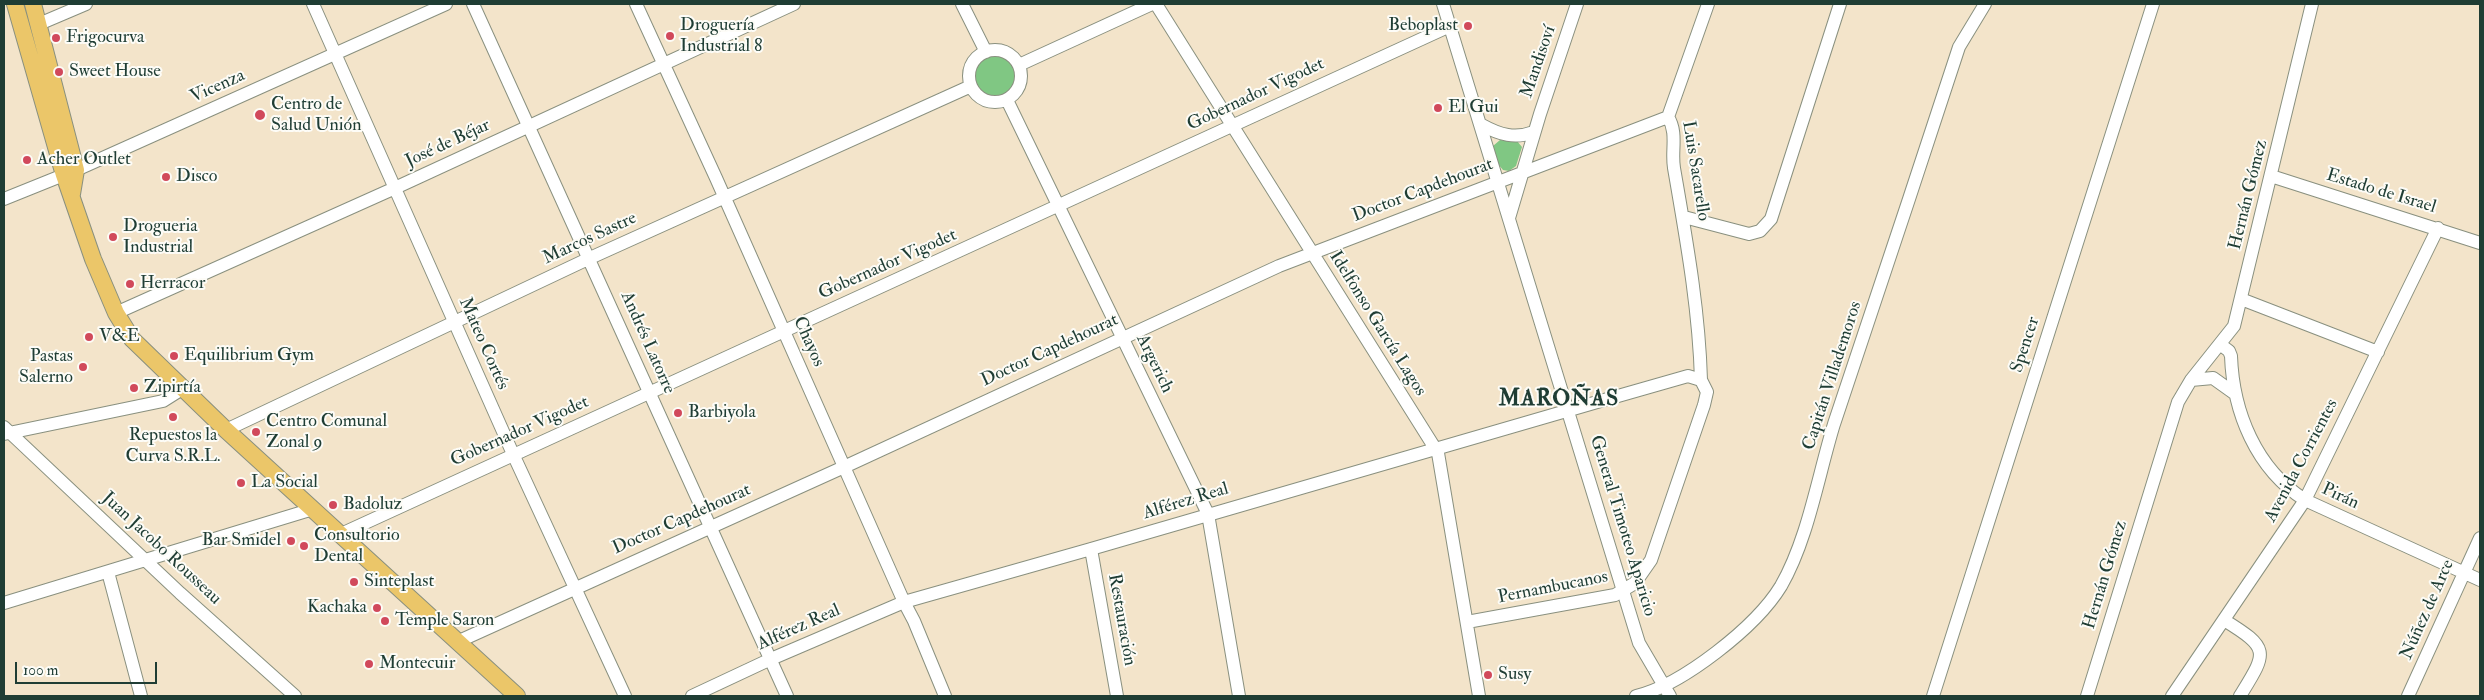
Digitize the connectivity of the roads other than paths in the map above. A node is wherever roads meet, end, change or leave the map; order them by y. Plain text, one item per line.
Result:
1 (15, 4) edge
2 (33, 4) edge
3 (86, 4) edge
4 (313, 4) edge
5 (446, 4) edge
6 (474, 4) edge
7 (636, 4) edge
8 (794, 4) edge
9 (962, 4) edge
10 (1152, 4) edge
11 (1156, 4) edge
12 (1443, 4) edge
13 (1578, 4) edge
14 (1708, 4) edge
15 (1840, 4) edge
16 (1984, 4) edge
17 (2153, 4) edge
18 (2312, 4) edge
19 (39, 24) junction
20 (1450, 26) junction
21 (986, 52) junction
22 (335, 53) junction
23 (663, 63) junction
24 (1019, 65) junction
25 (971, 86) junction
26 (1007, 100) junction
27 (1668, 116) junction
28 (1232, 124) junction
29 (1482, 125) junction
30 (529, 126) junction
31 (1534, 132) junction
32 (1523, 172) junction
33 (70, 173) junction
34 (2271, 176) junction
35 (1498, 182) junction
36 (395, 188) junction
37 (724, 198) junction
38 (4, 199) edge
39 (1058, 207) junction
40 (1684, 217) junction
41 (1509, 218) junction
42 (2438, 228) junction
43 (2480, 242) edge
44 (1311, 253) junction
45 (590, 258) junction
46 (2241, 299) junction
47 (116, 314) junction
48 (454, 321) junction
49 (784, 331) junction
50 (1121, 338) junction
51 (2221, 345) junction
52 (2378, 352) junction
53 (1701, 380) junction
54 (2191, 380) junction
55 (182, 389) junction
56 (650, 393) junction
57 (2234, 393) junction
58 (1568, 410) junction
59 (226, 430) junction
60 (6, 431) edge
61 (1435, 448) junction
62 (513, 454) junction
63 (844, 467) junction
64 (2305, 500) junction
65 (313, 509) junction
66 (1208, 514) junction
67 (710, 526) junction
68 (341, 534) junction
69 (2480, 538) edge
70 (1091, 549) junction
71 (145, 560) junction
72 (108, 572) junction
73 (2464, 573) junction
74 (2480, 580) edge
75 (574, 588) junction
76 (1623, 591) junction
77 (904, 602) junction
78 (4, 603) edge
79 (2224, 620) junction
80 (1467, 622) junction
81 (457, 642) junction
82 (771, 659) junction
83 (1667, 692) edge
84 (512, 695) edge
85 (141, 696) edge
86 (295, 696) edge
87 (624, 696) edge
88 (692, 696) edge
89 (788, 696) edge
90 (944, 696) edge
91 (1117, 696) edge
92 (1239, 696) edge
93 (1479, 696) edge
94 (1636, 696) edge
95 (1933, 696) edge
96 (2087, 696) edge
97 (2172, 696) edge
98 (2240, 696) edge
99 (2408, 696) edge

1 - 33 main road
2 - 19 main road
3 - 19 street
4 - 22 street, Mateo Cortés
5 - 22 street, Vicenza
6 - 30 street, Andrés Latorre
7 - 23 street, Chayos
8 - 23 street, José de Béjar
9 - 21 street
10 - 24 street
11 - 28 street, Idelfonso García Lagos
12 - 20 street, General Timoteo Aparicio
13 - 31 street, Mandisoví
14 - 27 street, Luis Sacarello
15 - 40 street
16 - 83 street, Capitán Villademoros
17 - 95 street, Spencer
18 - 34 street, Hernán Gómez
19 - 33 main road
20 - 28 street, Gobernador Vigodet
20 - 29 street, General Timoteo Aparicio
21 - 24 street
21 - 25 street
22 - 33 street, Vicenza
22 - 36 street, Mateo Cortés
23 - 30 street, José de Béjar
23 - 37 street, Chayos
24 - 26 street
25 - 26 street
25 - 37 street, Marcos Sastre
26 - 39 street, Argerich
27 - 32 street, Doctor Capdehourat
27 - 40 street, Luis Sacarello
28 - 39 street, Gobernador Vigodet
28 - 44 street, Idelfonso García Lagos
29 - 31 street
29 - 35 street, General Timoteo Aparicio
30 - 36 street, José de Béjar
30 - 45 street, Andrés Latorre
31 - 32 street, Mandisoví
32 - 35 street, Doctor Capdehourat
32 - 41 street
33 - 38 street, Vicenza
33 - 47 main road
34 - 42 street, Estado de Israel
34 - 46 street, Hernán Gómez
35 - 41 street, General Timoteo Aparicio
35 - 44 street, Doctor Capdehourat
36 - 47 street, José de Béjar
36 - 48 street, Mateo Cortés
37 - 45 street, Marcos Sastre
37 - 49 street, Chayos
39 - 49 street, Gobernador Vigodet
39 - 50 street, Argerich
40 - 53 street, Luis Sacarello
41 - 58 street, General Timoteo Aparicio
42 - 43 street, Estado de Israel
42 - 52 street, Avenida Corrientes
44 - 50 street, Doctor Capdehourat
44 - 61 street, Idelfonso García Lagos
45 - 48 street, Marcos Sastre
45 - 56 street, Andrés Latorre
46 - 51 street, Hernán Gómez
46 - 52 street
47 - 55 main road
48 - 59 street, Marcos Sastre
48 - 62 street, Mateo Cortés
49 - 56 street, Gobernador Vigodet
49 - 63 street, Chayos
50 - 63 street, Doctor Capdehourat
50 - 66 street, Argerich
51 - 54 street, Hernán Gómez
51 - 57 street, Pirán
52 - 64 street, Avenida Corrientes
53 - 58 street, Alférez Real
53 - 76 street, Pernambucanos
54 - 57 street
54 - 96 street, Hernán Gómez
55 - 59 main road
55 - 60 street
56 - 62 street, Gobernador Vigodet
56 - 67 street, Andrés Latorre
57 - 64 street, Pirán
58 - 61 street, Alférez Real
58 - 76 street, General Timoteo Aparicio
59 - 65 main road
60 - 71 street, Juan Jacobo Rousseau
61 - 66 street, Alférez Real
61 - 80 street, Idelfonso García Lagos
62 - 68 street, Gobernador Vigodet
62 - 75 street, Mateo Cortés
63 - 67 street, Doctor Capdehourat
63 - 77 street, Chayos
64 - 73 street, Pirán
64 - 79 street, Avenida Corrientes
65 - 68 main road
65 - 71 street
66 - 70 street, Alférez Real
66 - 92 street, Argerich
67 - 75 street, Doctor Capdehourat
67 - 82 street, Andrés Latorre
68 - 81 main road
69 - 73 street, Núñez de Arce
70 - 77 street, Alférez Real
70 - 91 street, Restauración
71 - 72 street
71 - 86 street, Juan Jacobo Rousseau
72 - 78 street
72 - 85 street
73 - 74 street, Pirán
73 - 99 street, Núñez de Arce
75 - 81 street, Doctor Capdehourat
75 - 87 street, Mateo Cortés
76 - 80 street, Pernambucanos
76 - 83 street, General Timoteo Aparicio
77 - 82 street, Alférez Real
77 - 90 street, Chayos
79 - 97 street, Avenida Corrientes
79 - 98 street
80 - 93 street, Idelfonso García Lagos
81 - 84 main road
82 - 88 street, Alférez Real
82 - 89 street, Andrés Latorre
83 - 94 street, Capitán Villademoros

